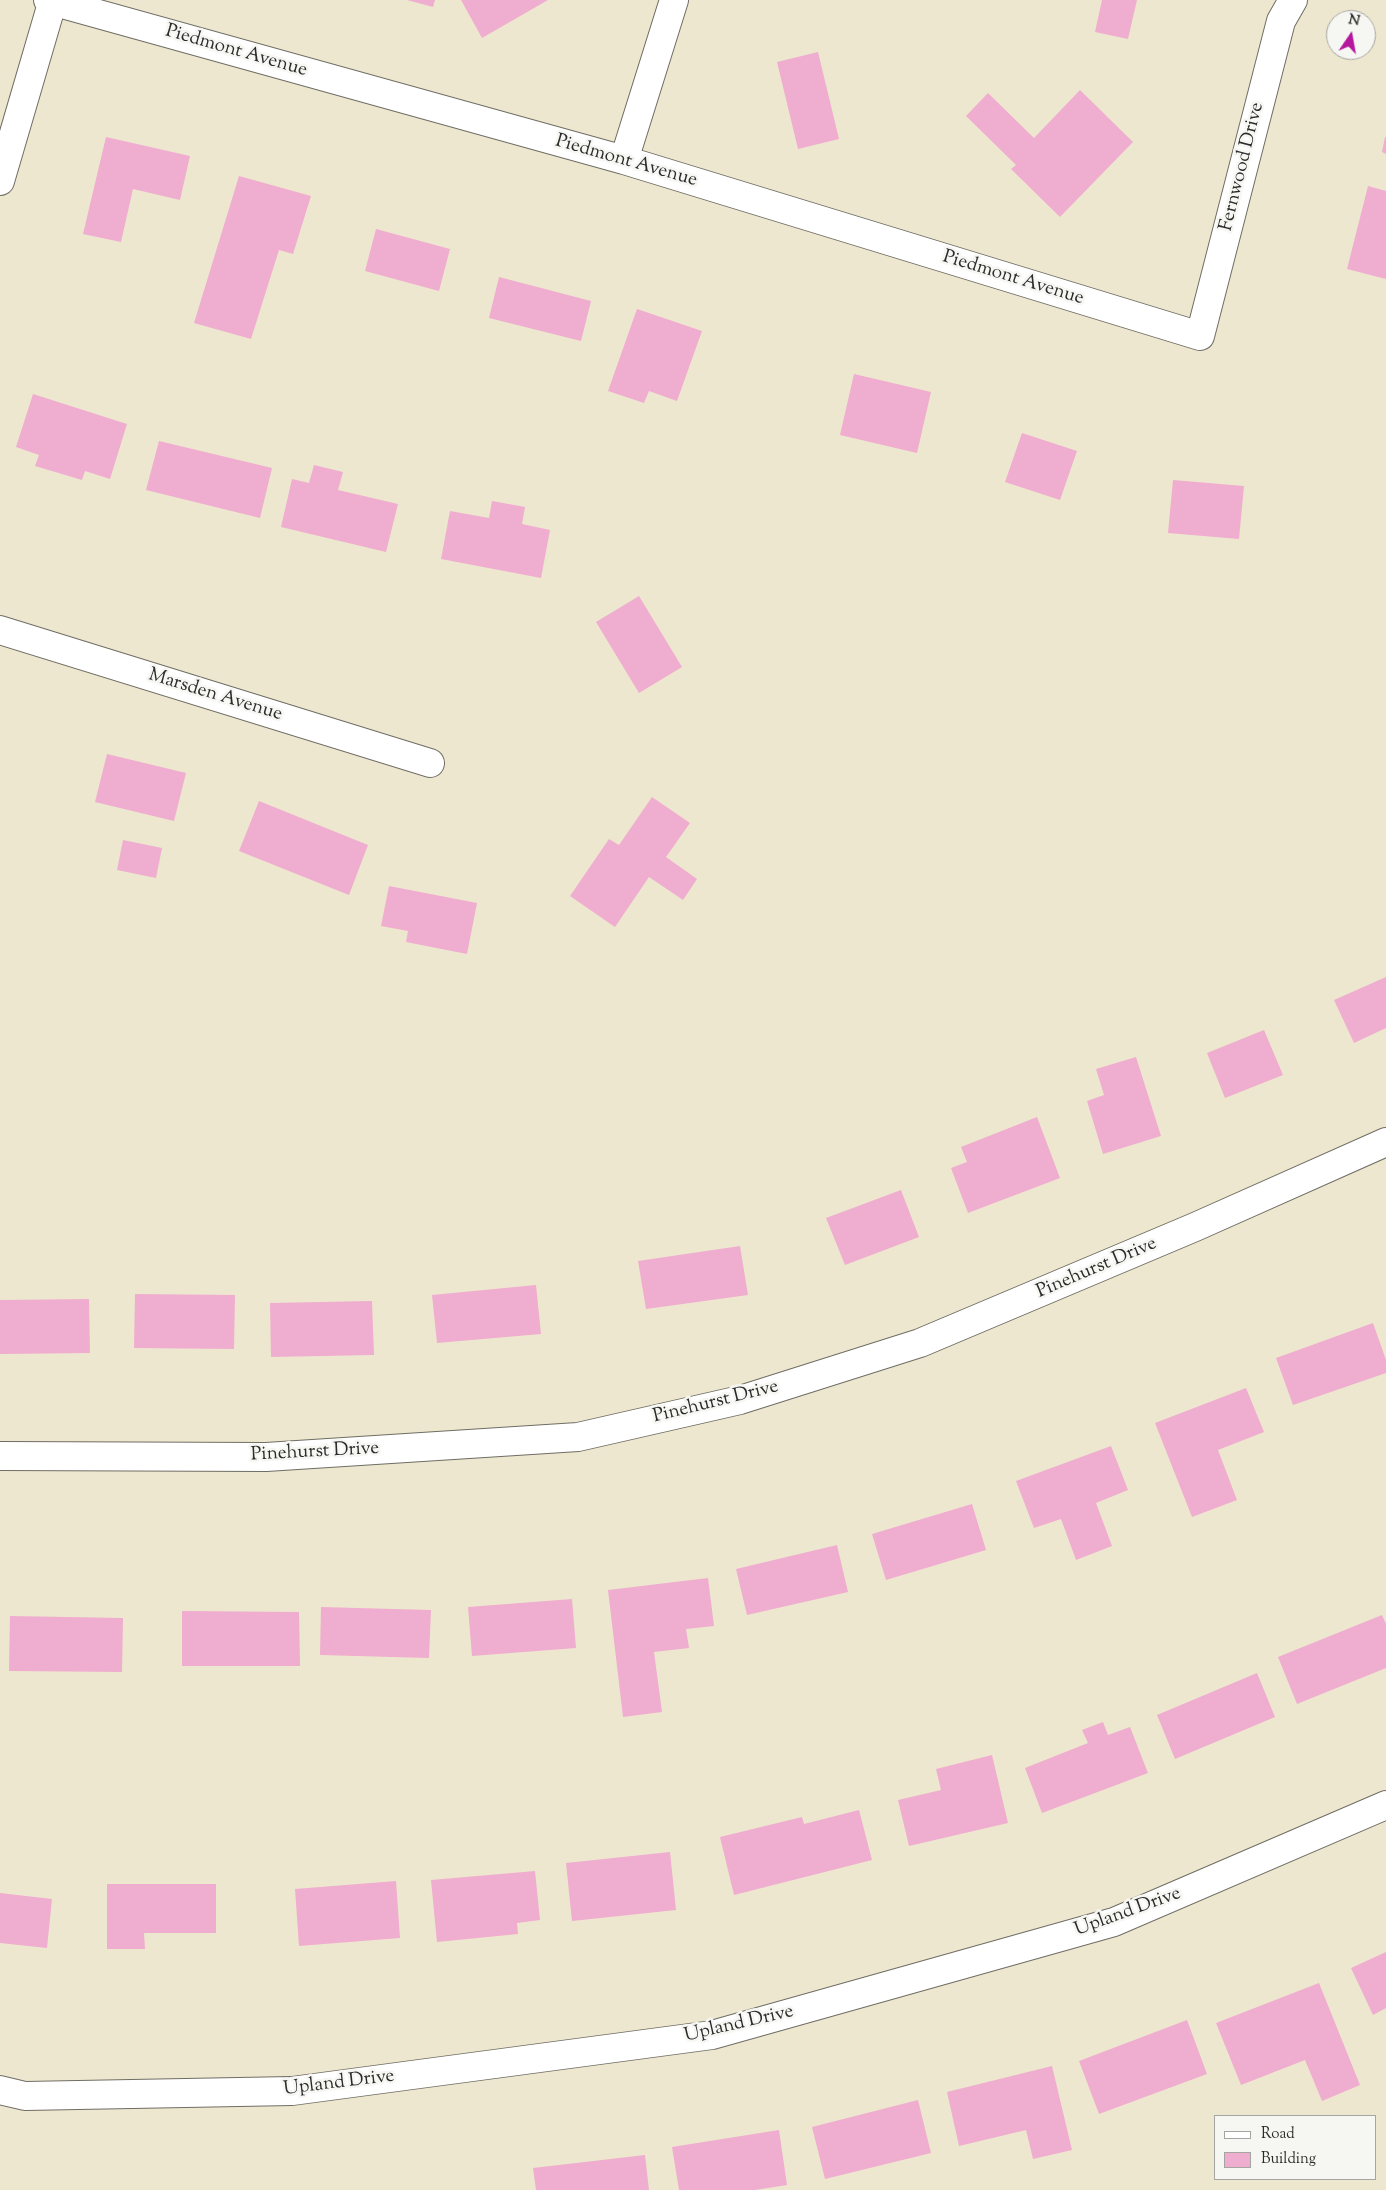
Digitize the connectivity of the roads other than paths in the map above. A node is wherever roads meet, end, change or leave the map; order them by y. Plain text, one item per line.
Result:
1 (51, 0) edge
2 (674, 0) edge
3 (1293, 0) edge
4 (624, 160) junction
5 (0, 181) edge
6 (1200, 336) joint
7 (0, 630) edge
8 (430, 763) dead end
9 (1386, 1142) edge
10 (0, 1456) edge
11 (1386, 1805) edge
12 (0, 2090) edge

1 - 4 street, Piedmont Avenue
1 - 5 street
2 - 4 street
3 - 6 street, Fernwood Drive
4 - 6 street, Piedmont Avenue
7 - 8 street, Marsden Avenue
9 - 10 street, Pinehurst Drive
11 - 12 street, Upland Drive

